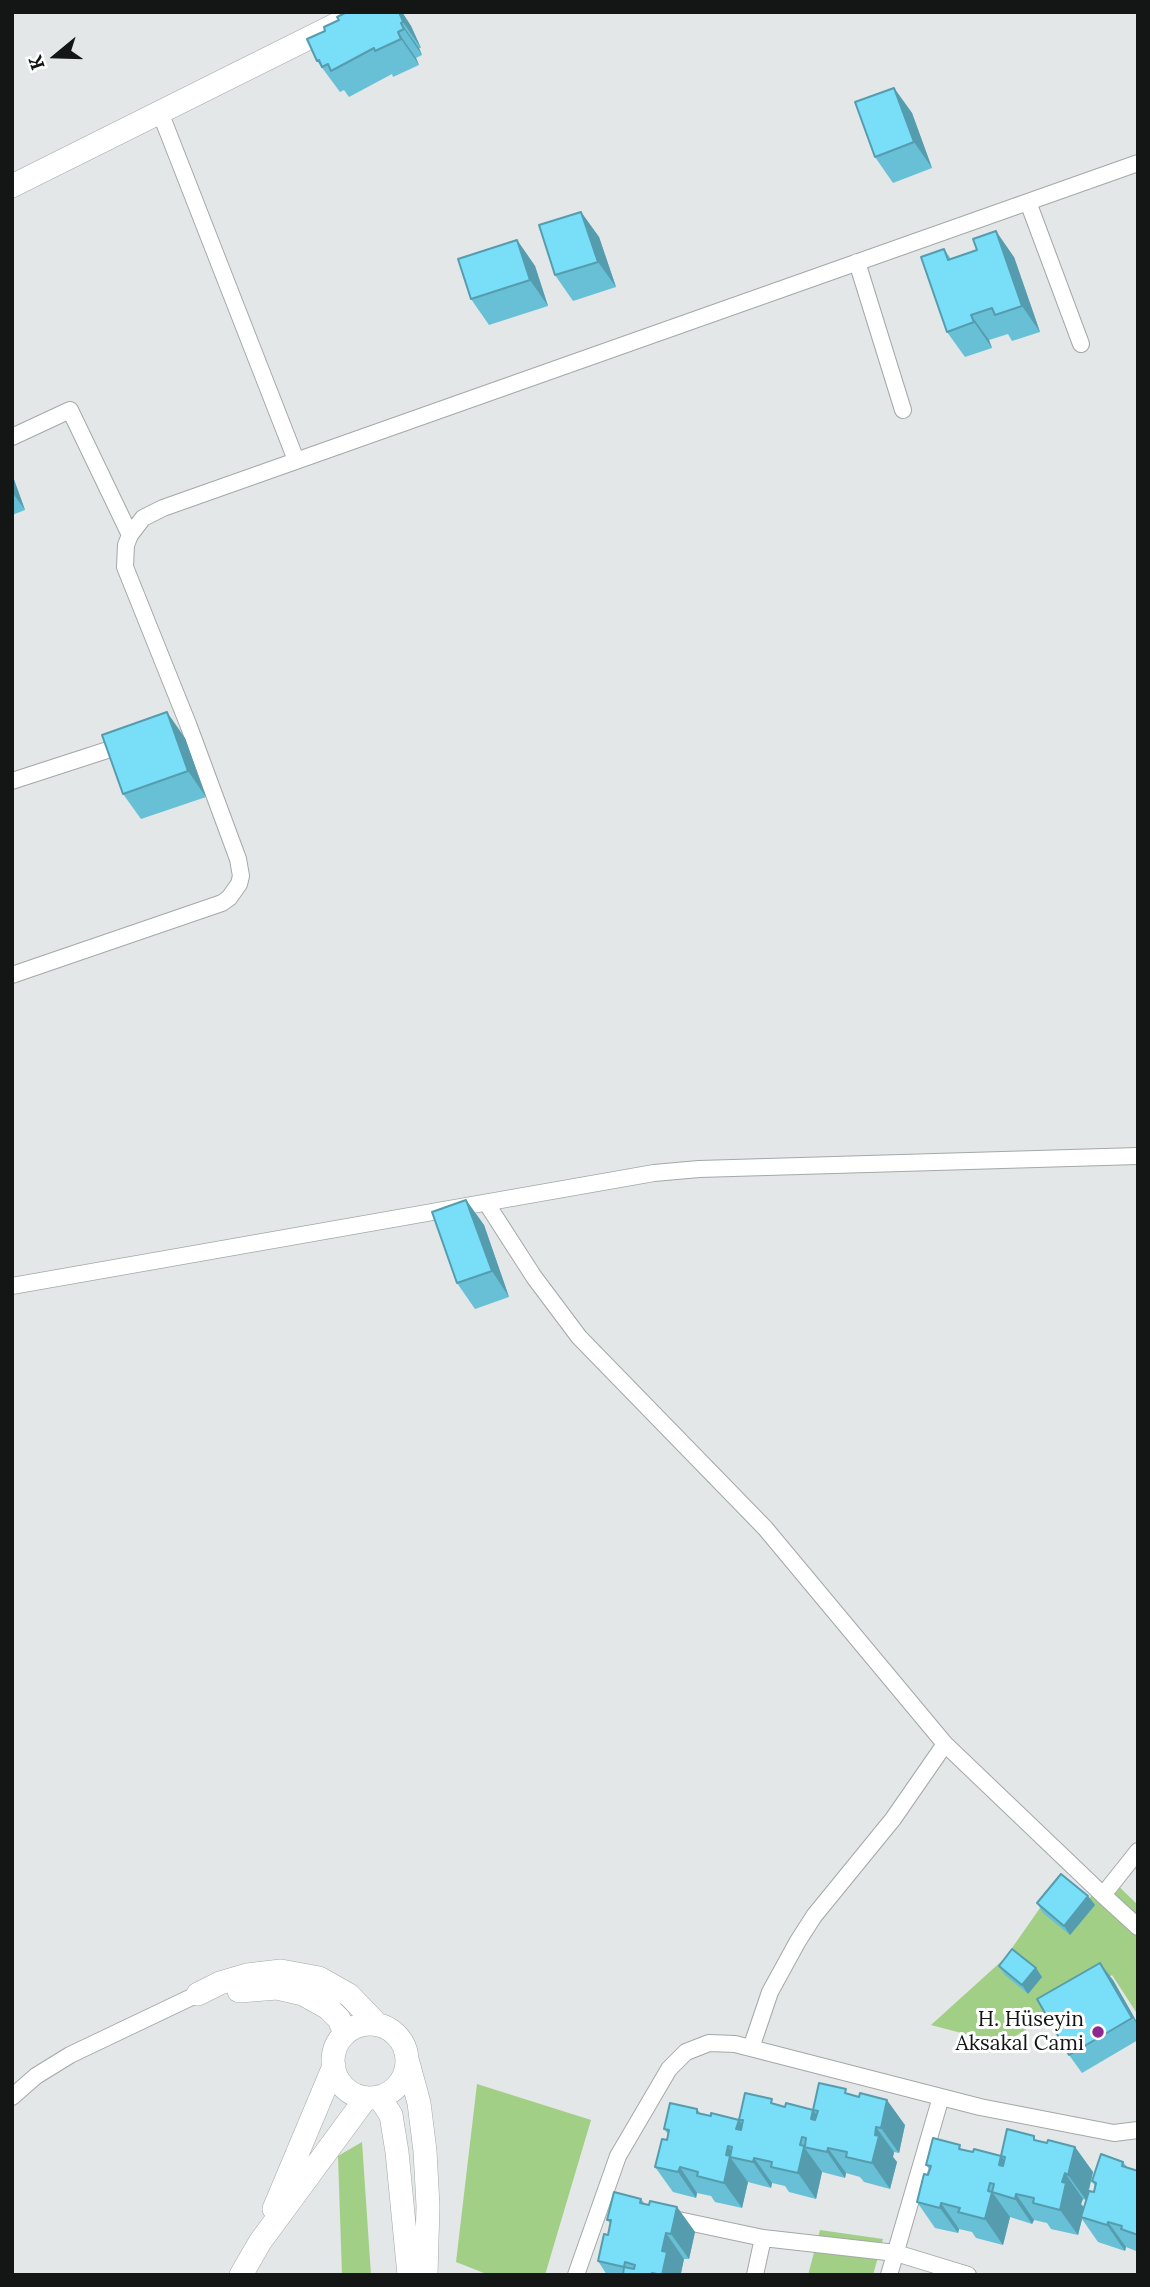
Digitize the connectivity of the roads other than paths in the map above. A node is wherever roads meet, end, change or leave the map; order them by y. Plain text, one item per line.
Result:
1 (361, 12) edge
2 (160, 112) junction
3 (1138, 163) edge
4 (12, 186) edge
5 (1028, 202) junction
6 (857, 262) junction
7 (1081, 344) dead end
8 (903, 410) dead end
9 (12, 437) edge
10 (296, 460) junction
11 (130, 535) junction
12 (138, 740) edge
13 (12, 781) edge
14 (12, 975) edge
15 (1138, 1156) edge
16 (487, 1204) junction
17 (12, 1286) edge
18 (945, 1744) junction
19 (1138, 1851) edge
20 (1103, 1895) junction
21 (1138, 1927) edge
22 (198, 1994) junction
23 (377, 2024) junction
24 (345, 2034) junction
25 (751, 2048) junction
26 (407, 2059) junction
27 (334, 2066) junction
28 (12, 2097) edge
29 (373, 2097) junction
30 (941, 2097) junction
31 (1138, 2130) edge
32 (655, 2215) edge
33 (763, 2238) junction
34 (260, 2242) junction
35 (896, 2253) junction
36 (241, 2275) edge
37 (409, 2275) edge
38 (426, 2275) edge
39 (576, 2275) edge
40 (755, 2275) edge
41 (889, 2275) edge
42 (968, 2275) edge

1 - 2 street
2 - 4 street
2 - 10 street
3 - 5 street
5 - 6 street
5 - 7 street
6 - 8 street
6 - 10 street
9 - 11 street
10 - 11 street
11 - 14 street
12 - 13 street
15 - 16 street
16 - 17 street
16 - 18 street
18 - 20 street
18 - 25 street
19 - 20 street
20 - 21 street
22 - 23 street
22 - 24 street
22 - 28 street
23 - 24 street
23 - 26 street
24 - 27 street
25 - 30 street
25 - 39 street
26 - 29 street
26 - 38 street
27 - 29 street
27 - 34 street
29 - 34 street
29 - 37 street
30 - 31 street
30 - 35 street
32 - 33 street
33 - 35 street
33 - 40 street
34 - 36 street
35 - 41 street
35 - 42 street

